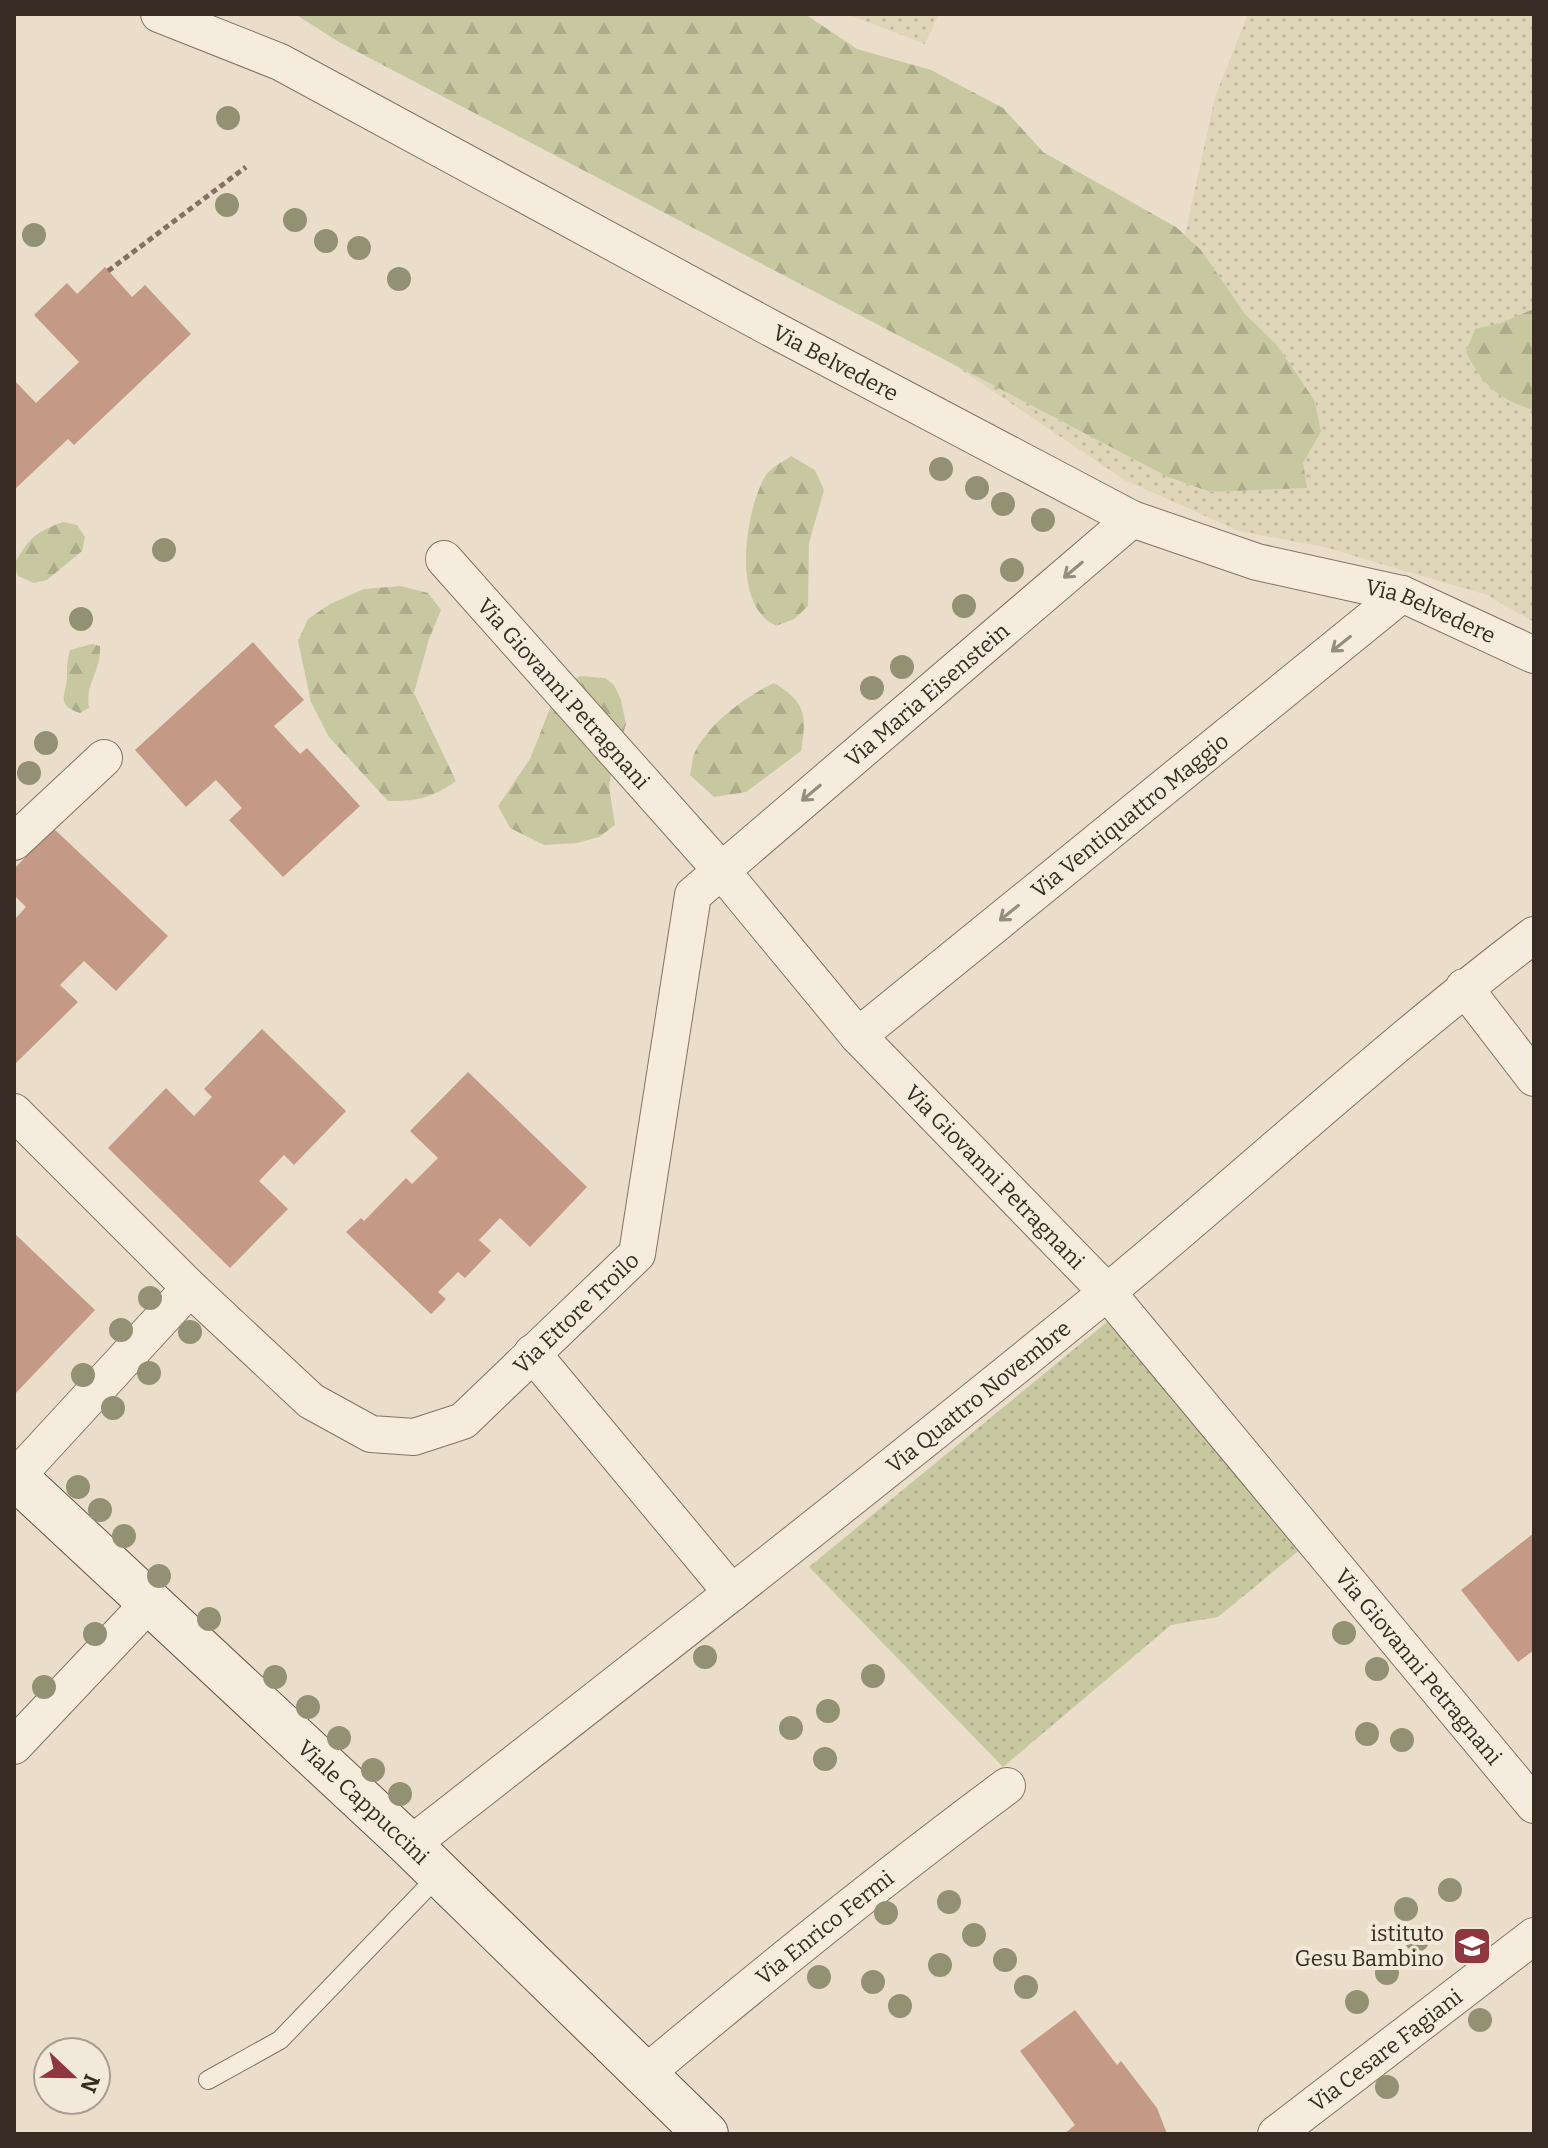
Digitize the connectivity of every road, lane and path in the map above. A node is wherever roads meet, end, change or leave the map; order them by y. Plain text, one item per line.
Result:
1 (159, 14) edge
2 (246, 167) dead end
3 (108, 271) dead end
4 (1132, 519) junction
5 (444, 559) dead end
6 (1402, 594) junction
7 (1534, 655) edge
8 (104, 758) dead end
9 (14, 842) edge
10 (721, 870) junction
11 (1534, 935) edge
12 (1464, 987) junction
13 (858, 1036) junction
14 (1534, 1078) edge
15 (14, 1112) edge
16 (190, 1288) junction
17 (1107, 1292) junction
18 (532, 1353) junction
19 (15, 1476) edge
20 (732, 1593) junction
21 (151, 1601) junction
22 (14, 1746) edge
23 (1007, 1786) dead end
24 (1534, 1805) edge
25 (425, 1860) junction
26 (1534, 1936) edge
27 (645, 2074) junction
28 (208, 2080) dead end
29 (706, 2134) edge
30 (1276, 2134) edge

1 - 4 street, Via Belvedere
2 - 3 path
4 - 6 street, Via Belvedere
4 -> 10 street, Via Maria Eisenstein
5 - 10 street, Via Giovanni Petragnani
6 - 7 street, Via Belvedere
6 -> 13 street, Via Ventiquattro Maggio
8 - 9 street
10 - 13 street, Via Giovanni Petragnani
10 - 18 street, Via Ettore Troilo
11 - 12 street, Via Quattro Novembre
12 - 14 street
12 - 17 street, Via Quattro Novembre
13 - 17 street, Via Giovanni Petragnani
15 - 16 street, Via Ettore Troilo
16 - 18 street, Via Ettore Troilo
16 - 19 street
17 - 20 street, Via Quattro Novembre
17 - 24 street, Via Giovanni Petragnani
18 - 20 street
19 - 21 street, Viale Cappuccini
20 - 25 street, Via Quattro Novembre
21 - 22 street
21 - 25 street, Viale Cappuccini
23 - 27 street, Via Enrico Fermi
25 - 27 street, Viale Cappuccini
25 - 28 lane
26 - 30 street, Via Cesare Fagiani
27 - 29 street, Viale Cappuccini

